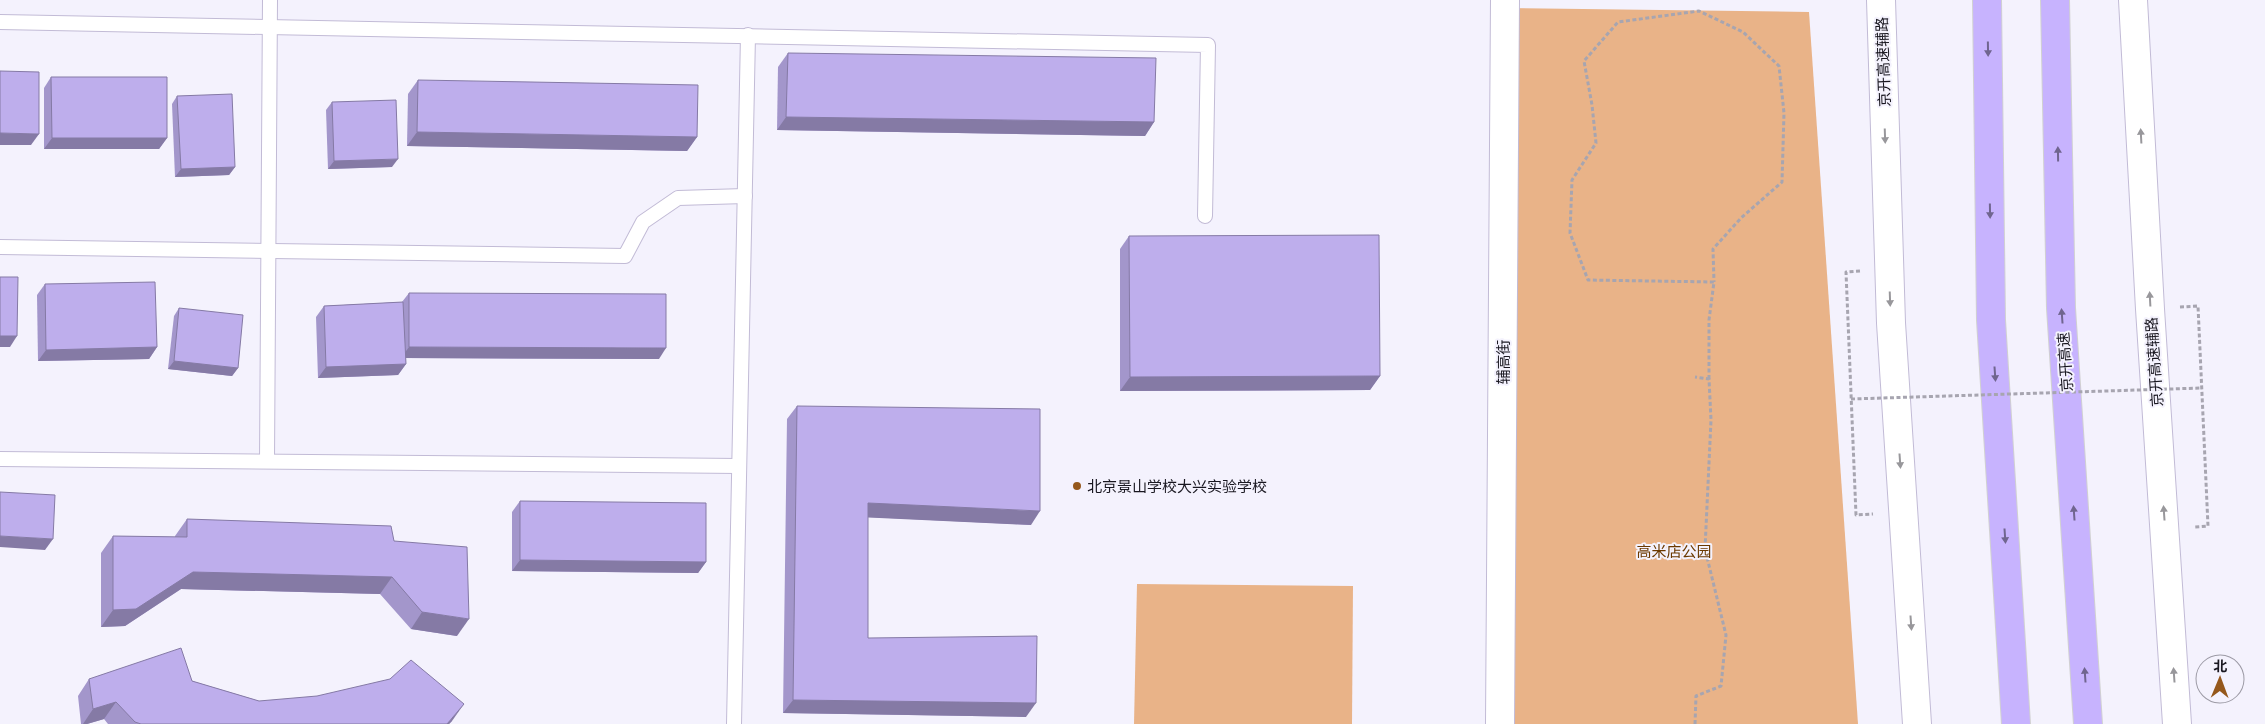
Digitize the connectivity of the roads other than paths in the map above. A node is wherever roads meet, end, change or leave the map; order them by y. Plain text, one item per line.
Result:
1 (270, 0) edge
2 (1505, 0) edge
3 (1881, 0) edge
4 (1987, 0) edge
5 (2055, 0) edge
6 (2133, 0) edge
7 (0, 22) edge
8 (269, 28) junction
9 (748, 35) junction
10 (744, 196) junction
11 (1205, 216) dead end
12 (0, 247) edge
13 (268, 252) junction
14 (0, 459) edge
15 (267, 461) junction
16 (739, 466) junction
17 (734, 724) edge
18 (1500, 724) edge
19 (1917, 724) edge
20 (2016, 724) edge
21 (2088, 724) edge
22 (2177, 724) edge

1 - 8 lane
2 - 18 main road, 辅高街
3 -> 19 main road, 京开高速辅路
4 -> 20 highway
21 -> 5 highway, 京开高速
22 -> 6 main road, 京开高速辅路
7 - 8 lane
8 - 9 lane
8 - 13 lane
9 - 10 lane
9 - 11 lane
10 - 13 lane
10 - 16 lane
12 - 13 lane
13 - 15 lane
14 - 15 lane
15 - 16 lane
16 - 17 lane

